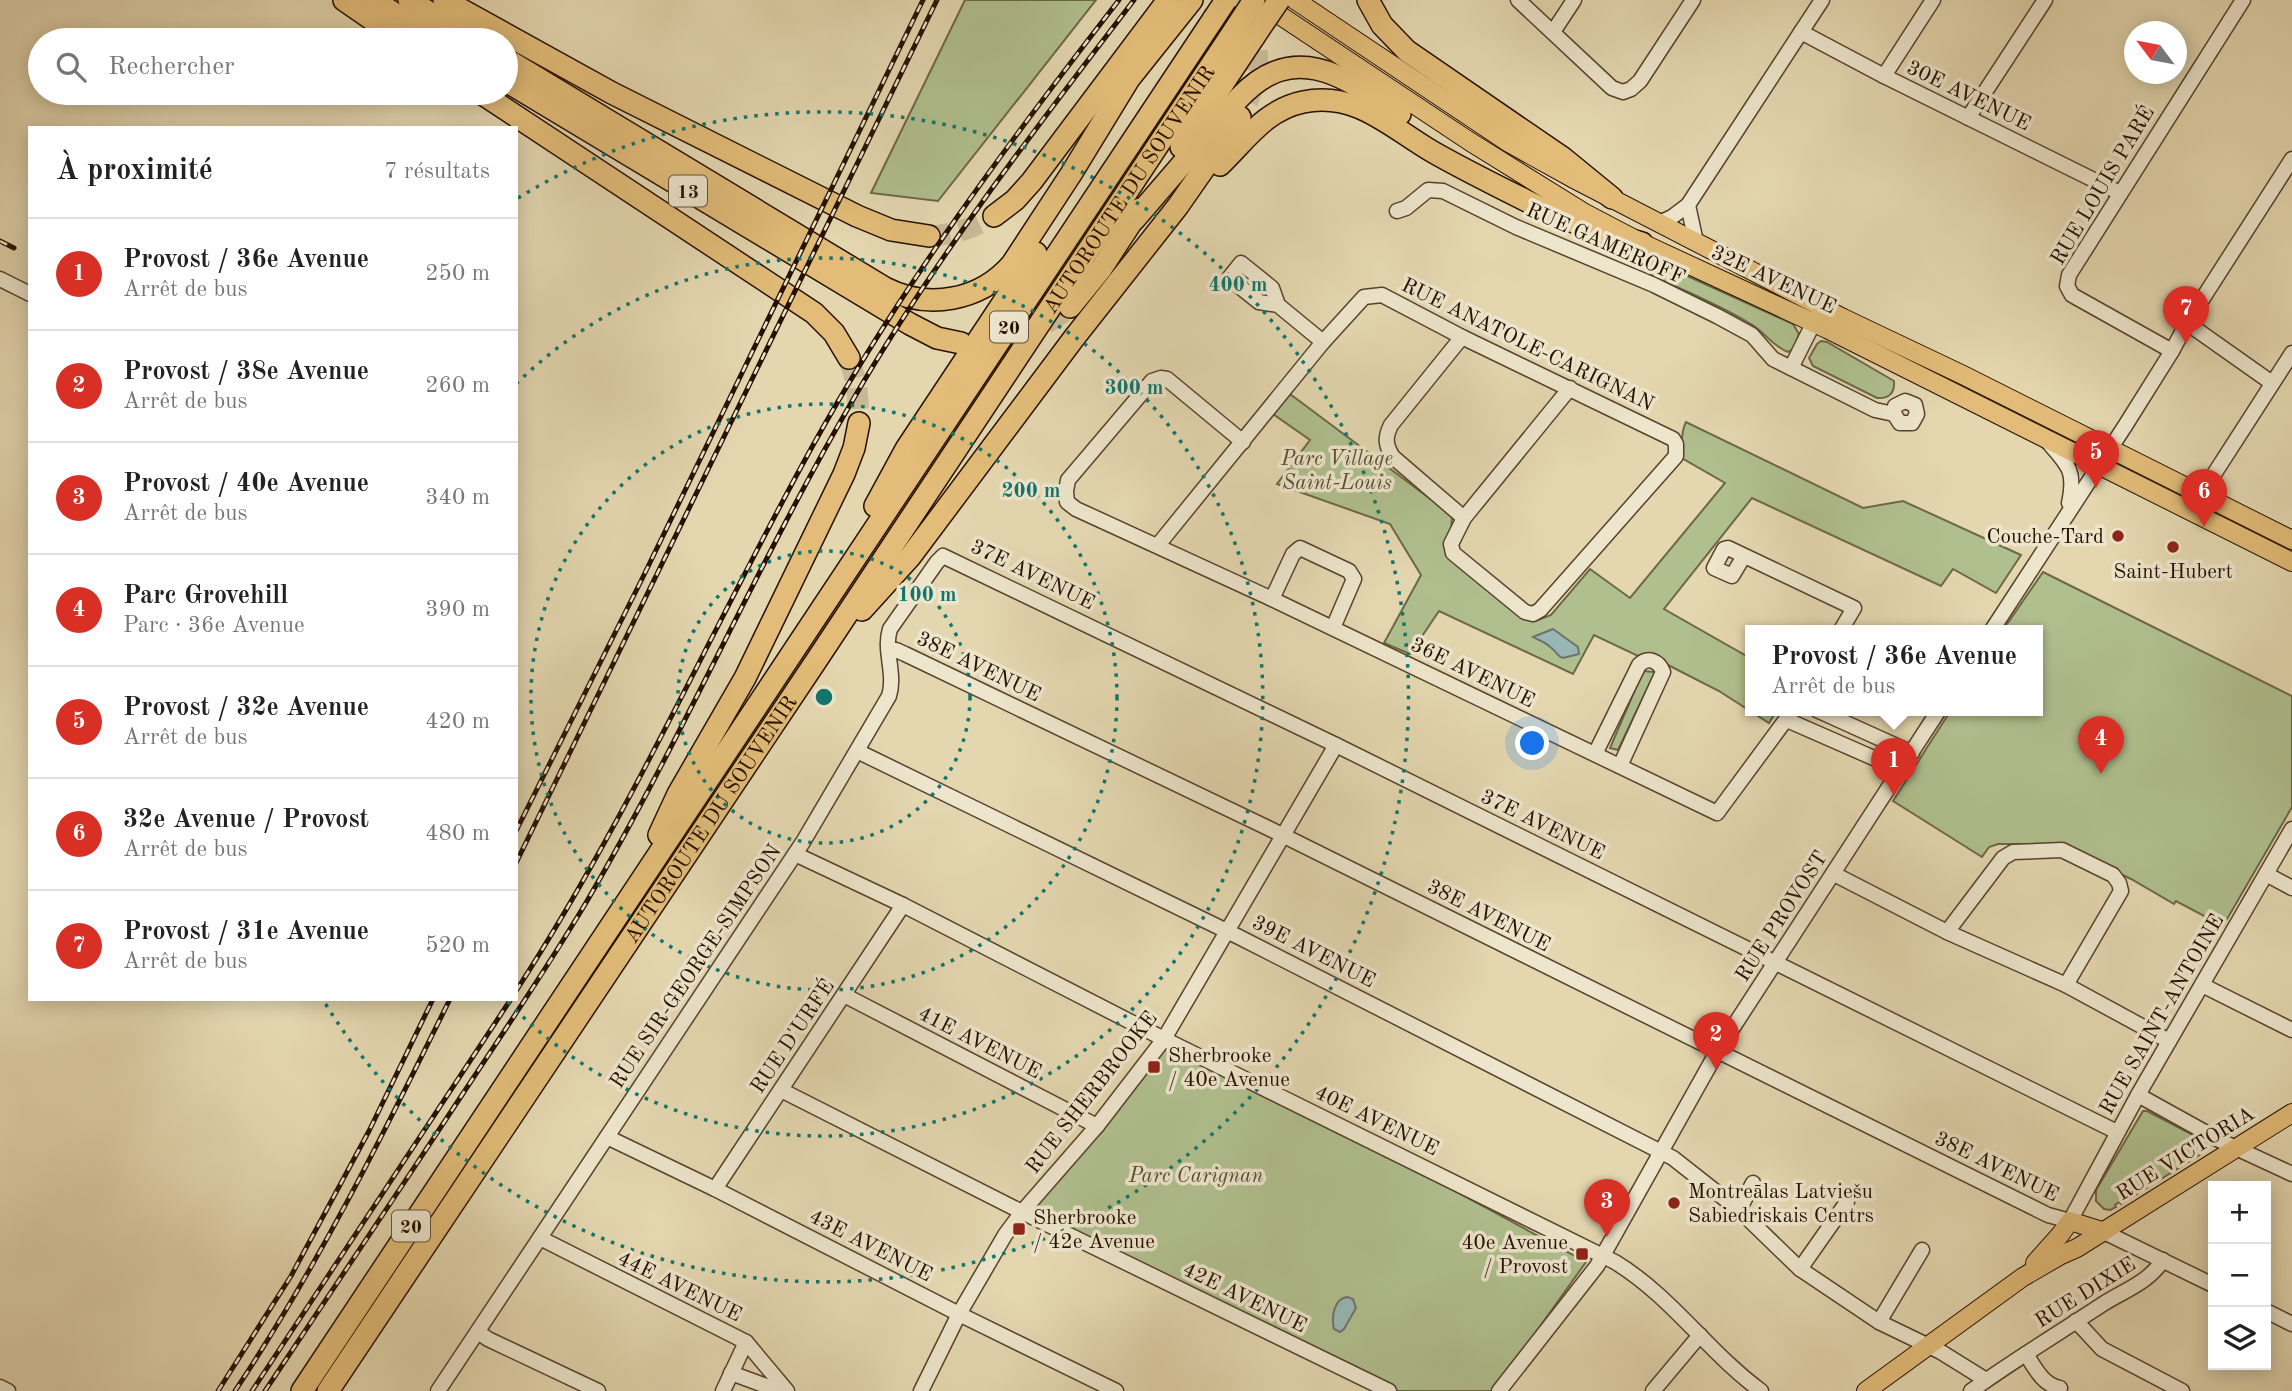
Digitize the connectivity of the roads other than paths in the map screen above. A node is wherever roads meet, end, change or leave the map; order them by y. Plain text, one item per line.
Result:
1 (344, 0) edge
2 (373, 0) edge
3 (410, 0) edge
4 (444, 0) edge
5 (1226, 0) edge
6 (1256, 0) edge
7 (1279, 0) edge
8 (1294, 0) edge
9 (1368, 0) edge
10 (1574, 0) edge
11 (1693, 0) edge
12 (1822, 0) edge
13 (1933, 0) edge
14 (2045, 0) edge
15 (2243, 0) edge
16 (1527, 3) edge
17 (1179, 6) edge
18 (385, 28) edge
19 (418, 28) edge
20 (455, 28) edge
21 (494, 28) edge
22 (1553, 32) junction
23 (1801, 32) junction
24 (1244, 33) junction
25 (518, 41) edge
26 (518, 66) edge
27 (1884, 76) junction
28 (518, 88) edge
29 (499, 105) edge
30 (1240, 117) tunnel mouth
31 (1968, 118) junction
32 (2292, 159) edge
33 (2120, 194) junction
34 (1612, 198) junction
35 (1688, 205) junction
36 (1178, 206) junction
37 (1540, 207) junction
38 (1397, 211) dead end
39 (994, 216) tunnel mouth
40 (1134, 220) junction
41 (1659, 223) junction
42 (929, 236) tunnel mouth
43 (1696, 242) junction
44 (1642, 243) junction
45 (0, 279) edge
46 (28, 293) edge
47 (1278, 305) dead end
48 (1822, 306) junction
49 (1070, 307) tunnel mouth
50 (1814, 323) junction
51 (2187, 323) junction
52 (1462, 337) junction
53 (1323, 342) junction
54 (961, 343) dead end
55 (2172, 351) junction
56 (2292, 353) edge
57 (849, 358) tunnel mouth
58 (1791, 368) junction
59 (2272, 383) junction
60 (1570, 388) junction
61 (1894, 414) dead end
62 (859, 423) tunnel mouth
63 (2044, 438) junction
64 (1243, 442) junction
65 (2110, 448) junction
66 (2098, 465) junction
67 (2202, 495) junction
68 (2066, 514) junction
69 (1464, 518) junction
70 (2292, 540) edge
71 (1158, 545) junction
72 (1744, 555) dead end
73 (948, 556) joint
74 (2292, 562) edge
75 (1272, 599) junction
76 (1844, 625) edge
77 (1995, 625) edge
78 (1333, 628) junction
79 (803, 637) junction
80 (889, 651) junction
81 (818, 658) junction
82 (1789, 716) edge
83 (1792, 716) edge
84 (1831, 716) edge
85 (1935, 716) edge
86 (1336, 745) junction
87 (857, 751) junction
88 (1912, 752) junction
89 (1595, 754) junction
90 (1620, 766) junction
91 (1900, 769) junction
92 (2292, 830) edge
93 (1282, 835) junction
94 (795, 854) junction
95 (1833, 874) junction
96 (2266, 874) junction
97 (2292, 888) edge
98 (626, 902) junction
99 (903, 905) junction
100 (1227, 931) junction
101 (1947, 932) junction
102 (1776, 963) junction
103 (2066, 985) junction
104 (2202, 985) junction
105 (844, 995) junction
106 (2292, 1030) edge
107 (1164, 1039) junction
108 (2169, 1041) junction
109 (1717, 1052) junction
110 (781, 1090) junction
111 (2138, 1096) junction
112 (2292, 1113) edge
113 (1097, 1126) junction
114 (2117, 1132) junction
115 (607, 1137) junction
116 (2237, 1148) junction
117 (1661, 1152) junction
118 (2292, 1174) edge
119 (1753, 1183) dead end
120 (715, 1189) junction
121 (1847, 1202) dead end
122 (1739, 1210) junction
123 (1023, 1212) junction
124 (2075, 1222) junction
125 (2102, 1231) junction
126 (540, 1238) junction
127 (1922, 1250) dead end
128 (1604, 1255) junction
129 (2061, 1255) junction
130 (2163, 1260) junction
131 (1800, 1269) junction
132 (2023, 1277) junction
133 (2208, 1282) edge
134 (960, 1314) junction
135 (2271, 1314) edge
136 (2077, 1321) junction
137 (1879, 1322) junction
138 (2292, 1324) edge
139 (478, 1332) junction
140 (1700, 1335) junction
141 (746, 1342) junction
142 (1926, 1346) junction
143 (2026, 1354) junction
144 (731, 1373) junction
145 (1986, 1381) junction
146 (0, 1387) edge
147 (2060, 1388) dead end
148 (8, 1391) edge
149 (302, 1391) edge
150 (328, 1391) edge
151 (438, 1391) edge
152 (598, 1391) edge
153 (723, 1391) edge
154 (780, 1391) edge
155 (787, 1391) edge
156 (921, 1391) edge
157 (1116, 1391) edge
158 (1389, 1391) edge
159 (1499, 1391) edge
160 (1653, 1391) edge
161 (1761, 1391) edge
162 (1866, 1391) edge
163 (1972, 1391) edge
164 (2182, 1391) edge

1 - 18 highway
2 - 19 highway
3 - 20 highway
4 - 21 highway
5 - 79 highway, AUTOROUTE DU SOUVENIR / 20, bridge
6 - 24 highway, AUTOROUTE DU SOUVENIR / 20, bridge
6 - 44 main road, 32E AVENUE
7 - 24 highway, bridge
8 - 34 main road, 32E AVENUE
9 - 34 highway
10 - 22 street
11 - 22 street
12 - 23 street
13 - 27 street
14 - 31 street
15 - 33 street, RUE LOUIS PARÉ
16 - 22 street
17 - 26 highway, 13
17 - 39 highway
17 - 79 highway
23 - 27 street, 30E AVENUE
23 - 35 street
24 - 40 highway
24 - 81 highway, AUTOROUTE DU SOUVENIR / 20
25 - 42 highway
27 - 31 street, 30E AVENUE
28 - 54 highway, 13
29 - 57 highway
30 - 36 highway
31 - 33 street, 30E AVENUE
32 - 51 street
33 - 55 street, RUE LOUIS PARÉ
34 - 41 main road, 32E AVENUE
35 - 41 street
35 - 43 street
36 - 37 highway
36 - 81 highway
37 - 40 highway
37 - 44 highway
38 - 58 street, RUE GAMEROFF
40 - 49 highway
41 - 43 main road, 32E AVENUE
43 - 48 main road, 32E AVENUE
44 - 50 main road, 32E AVENUE
45 - 46 street
47 - 53 street
48 - 50 street
48 - 65 main road, 32E AVENUE
50 - 58 street
50 - 63 main road, 32E AVENUE
51 - 55 street
51 - 59 street
52 - 53 street, RUE ANATOLE-CARIGNAN
52 - 60 street, RUE ANATOLE-CARIGNAN
52 - 69 street
53 - 64 street, RUE ANATOLE-CARIGNAN
55 - 65 street
56 - 59 street
58 - 61 street, RUE GAMEROFF
59 - 67 street
60 - 69 street
60 - 69 street, RUE ANATOLE-CARIGNAN
62 - 98 highway
63 - 66 main road, 32E AVENUE
63 - 68 street
64 - 71 street, RUE ANATOLE-CARIGNAN
64 - 71 street, 36E AVENUE
65 - 66 street
65 - 67 main road, 32E AVENUE
66 - 68 street
66 - 74 main road, 32E AVENUE
67 - 70 main road, 32E AVENUE
68 - 77 street
71 - 75 street, 36E AVENUE
72 - 76 street
73 - 80 street, RUE SIR-GEORGE-SIMPSON
73 - 86 street, 37E AVENUE
75 - 78 street, 36E AVENUE
75 - 78 street
78 - 89 street, 36E AVENUE
79 - 98 highway, AUTOROUTE DU SOUVENIR / 20
80 - 87 street, RUE SIR-GEORGE-SIMPSON
80 - 93 street, 38E AVENUE
81 - 150 highway, AUTOROUTE DU SOUVENIR / 20
82 - 90 street, 36E AVENUE
83 - 91 street, 36E AVENUE
84 - 88 street
85 - 88 street, RUE PROVOST
86 - 93 street, RUE SHERBROOKE
86 - 102 street, 37E AVENUE
87 - 94 street, RUE SIR-GEORGE-SIMPSON
87 - 100 street, 39E AVENUE
88 - 91 street, RUE PROVOST
89 - 90 street, 36E AVENUE
89 - 90 street
91 - 95 street, RUE PROVOST
92 - 96 street, RUE SAINT-ANTOINE
93 - 100 street, RUE SHERBROOKE
93 - 109 street, 38E AVENUE
94 - 99 street, 40E AVENUE
94 - 115 street, RUE SIR-GEORGE-SIMPSON
95 - 101 street
95 - 102 street, RUE PROVOST
96 - 97 street
96 - 104 street, RUE SAINT-ANTOINE
98 - 149 highway, AUTOROUTE DU SOUVENIR / 20
99 - 105 street, RUE D'URFÉ
99 - 107 street, 40E AVENUE
100 - 107 street, RUE SHERBROOKE
100 - 117 street, 39E AVENUE
101 - 103 street
101 - 103 street
102 - 109 street, RUE PROVOST
102 - 114 street, 37E AVENUE
103 - 108 street
104 - 106 street
104 - 108 street, RUE SAINT-ANTOINE
105 - 110 street, RUE D'URFÉ
105 - 113 street, 41E AVENUE
107 - 113 street, RUE SHERBROOKE
107 - 128 street, 40E AVENUE
108 - 111 street, RUE SAINT-ANTOINE
109 - 117 street, RUE PROVOST
109 - 124 street, 38E AVENUE
110 - 120 street, RUE D'URFÉ
110 - 123 street, 42E AVENUE
111 - 114 street, RUE SAINT-ANTOINE
111 - 116 street
112 - 116 main road, RUE VICTORIA
113 - 123 street, RUE SHERBROOKE
114 - 124 street, RUE SAINT-ANTOINE
115 - 120 street, 43E AVENUE
115 - 126 street, RUE SIR-GEORGE-SIMPSON
116 - 118 street
116 - 125 main road, RUE VICTORIA
117 - 122 street, 39E AVENUE
117 - 128 street, RUE PROVOST
119 - 122 street
120 - 134 street, 43E AVENUE
121 - 131 street
122 - 131 street, 39E AVENUE
123 - 134 street, RUE SHERBROOKE
123 - 158 street, 42E AVENUE
124 - 125 main road
124 - 129 main road
124 - 132 main road, RUE VICTORIA
125 - 129 main road, RUE VICTORIA
125 - 130 street
126 - 139 street, RUE SIR-GEORGE-SIMPSON
126 - 141 street, 44E AVENUE
127 - 137 street
128 - 140 street, 40E AVENUE
128 - 159 street, RUE PROVOST
129 - 132 main road, RUE VICTORIA
130 - 133 street
130 - 136 street, RUE DIXIE
131 - 137 street, 39E AVENUE
132 - 142 main road, RUE VICTORIA
134 - 156 street, RUE SHERBROOKE
134 - 157 street, 43E AVENUE
135 - 138 street
136 - 143 street, RUE DIXIE
136 - 164 street
137 - 142 street, 39E AVENUE
139 - 151 street, RUE SIR-GEORGE-SIMPSON
139 - 152 street
140 - 160 street
140 - 161 street, 40E AVENUE
141 - 144 street
141 - 155 street, 44E AVENUE
142 - 145 street, 39E AVENUE
142 - 162 main road, RUE VICTORIA
143 - 145 street, RUE DIXIE
143 - 147 street, RUE DIXIE
144 - 153 street
144 - 154 street
145 - 163 street, RUE DIXIE
146 - 148 street

